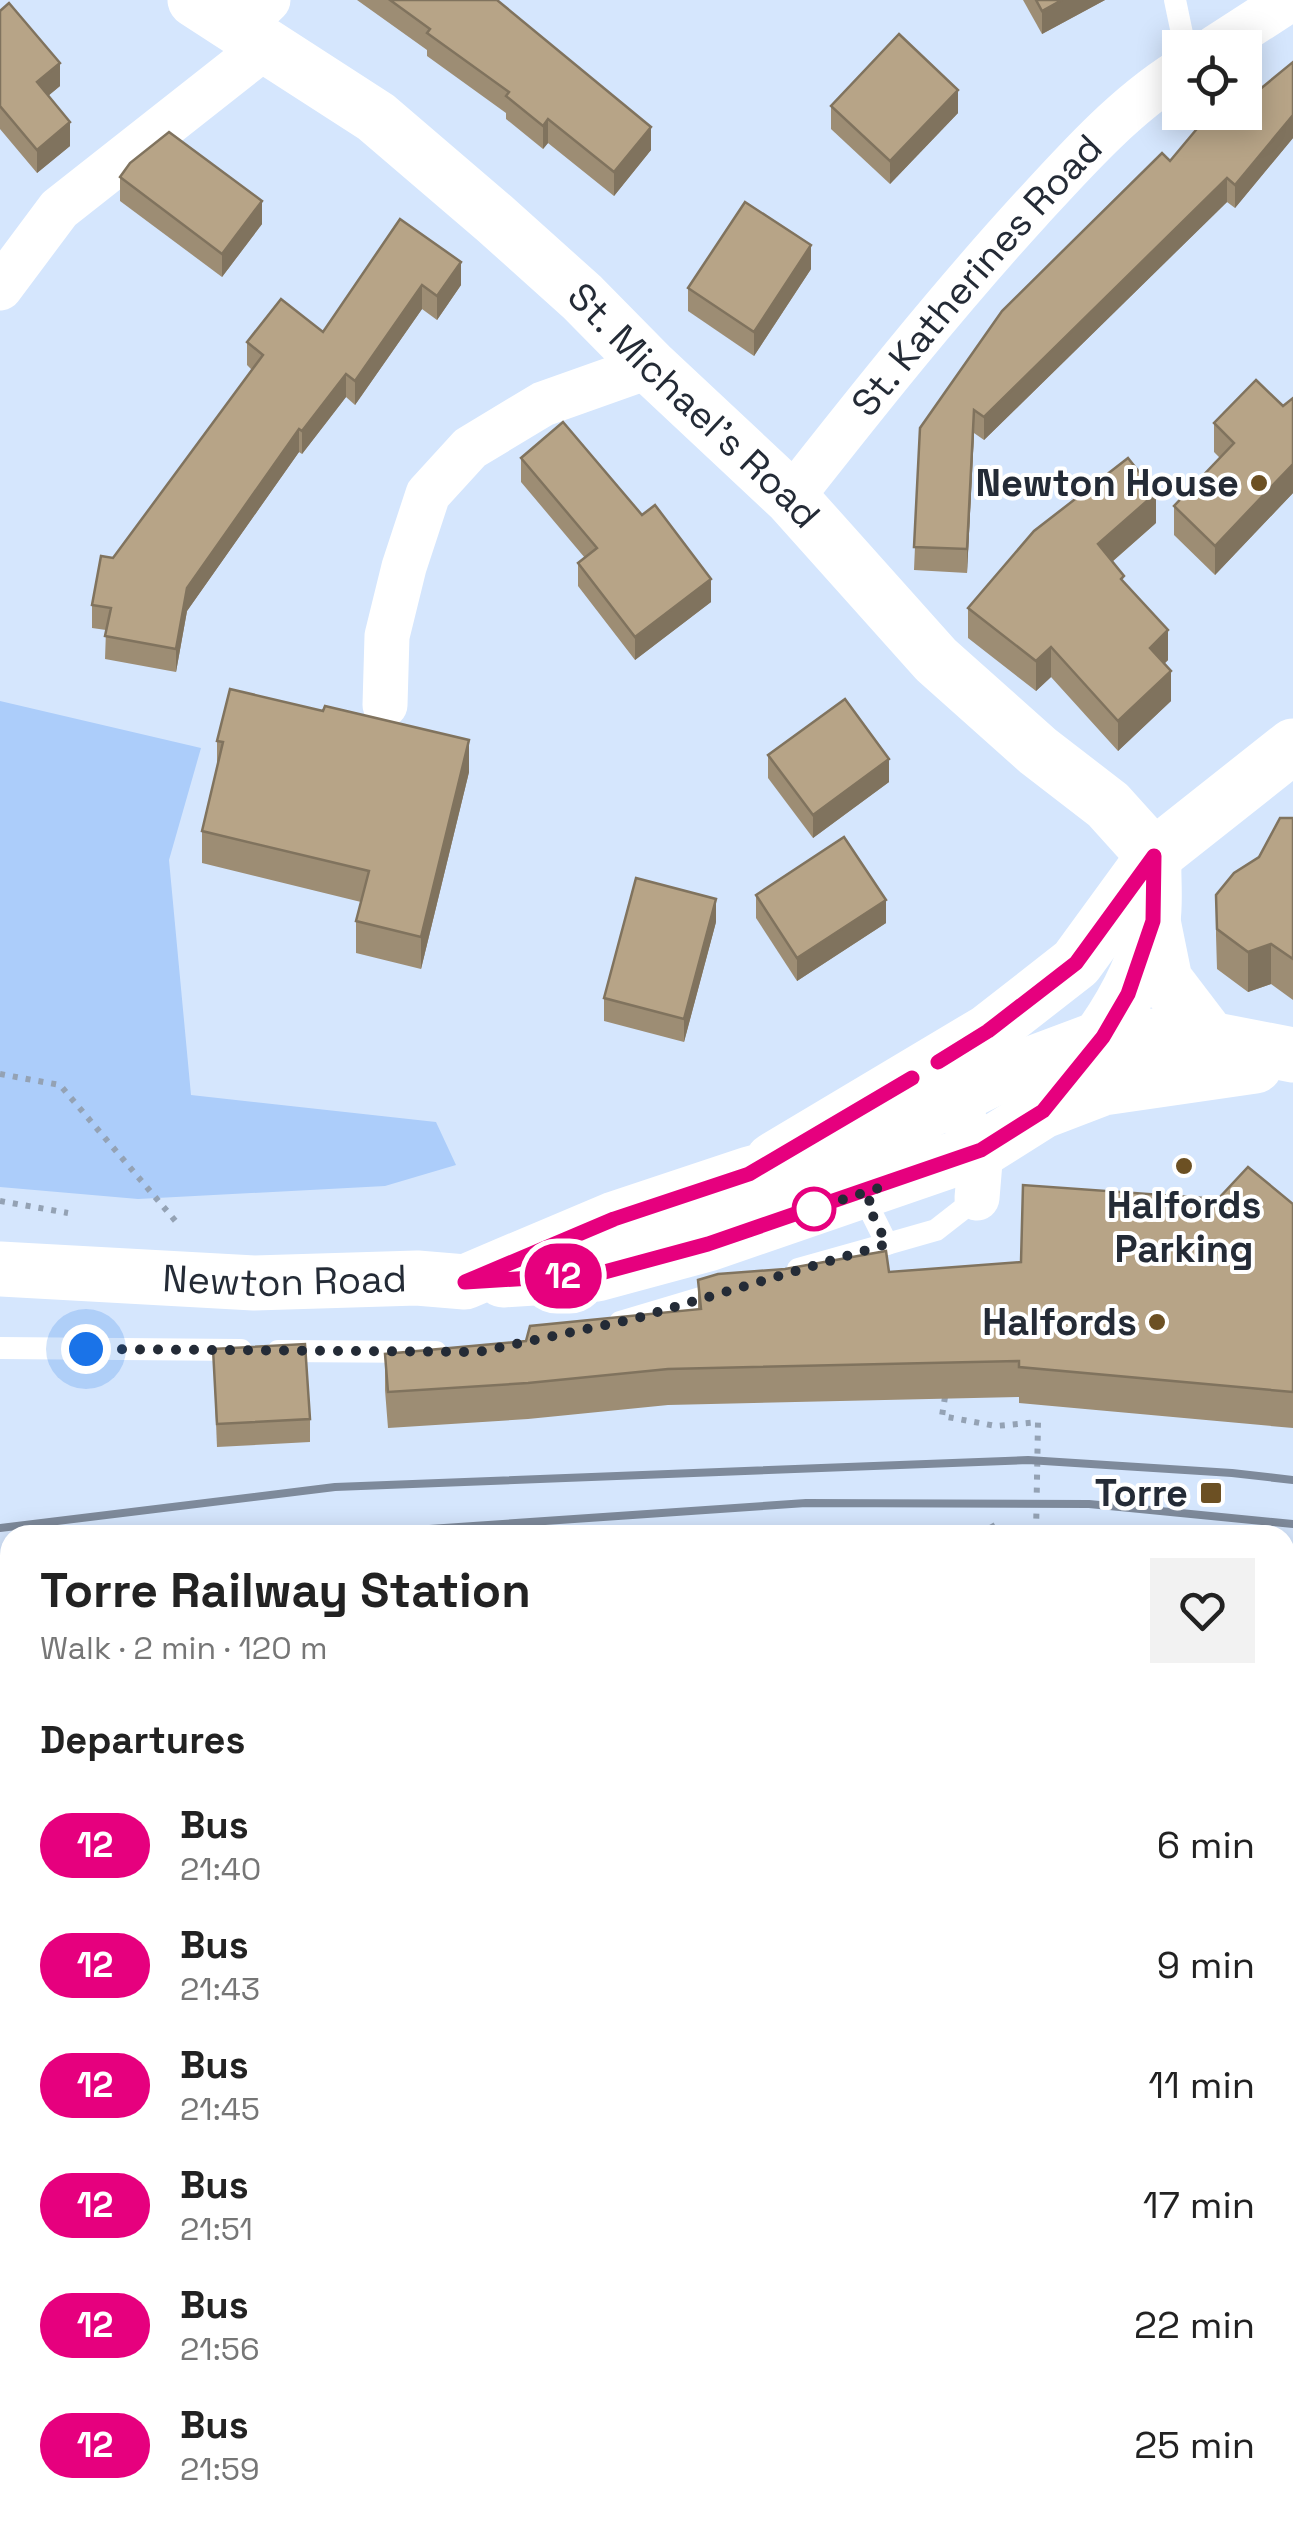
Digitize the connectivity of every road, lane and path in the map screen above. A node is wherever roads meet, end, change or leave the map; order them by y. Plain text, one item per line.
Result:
1 (1175, 0) edge
2 (1289, 0) edge
3 (241, 19) edge
4 (1182, 30) edge
5 (1243, 30) edge
6 (1162, 85) edge
7 (0, 288) edge
8 (650, 366) junction
9 (791, 498) junction
10 (385, 705) dead end
11 (1293, 746) edge
12 (1154, 856) junction
13 (1153, 921) junction
14 (1103, 1037) junction
15 (1210, 1040) junction
16 (1293, 1058) edge
17 (0, 1074) edge
18 (887, 1094) junction
19 (953, 1100) junction
20 (1043, 1111) junction
21 (869, 1166) junction
22 (749, 1174) junction
23 (979, 1174) junction
24 (185, 1233) dead end
25 (887, 1244) junction
26 (0, 1269) edge
27 (782, 1274) edge
28 (465, 1282) junction
29 (748, 1284) edge
30 (595, 1327) edge
31 (0, 1348) edge
32 (458, 1352) edge
33 (945, 1397) edge
34 (1036, 1525) edge

1 - 4 lane
2 - 5 street
3 - 7 street
3 - 8 street, St. Michael's Road
6 - 9 street, St. Katherines Road
8 - 9 street, St. Michael's Road
8 - 10 street
9 - 12 street, St. Michael's Road
11 - 12 street, Newton Road
12 - 13 street
12 - 18 street, Newton Road
13 - 14 street
13 - 15 street
14 - 15 street
14 - 19 street
14 - 20 street
15 - 16 street
16 - 20 street
17 - 24 path
18 - 21 lane
18 - 22 street, Newton Road
19 - 21 street
19 - 23 street
20 - 23 street
21 - 22 street
21 - 23 street
21 - 25 lane
21 - 28 street
22 - 28 street, Newton Road
23 - 25 lane
25 - 27 lane
26 - 28 street, Newton Road
29 - 30 lane
31 - 32 lane
33 - 34 path

